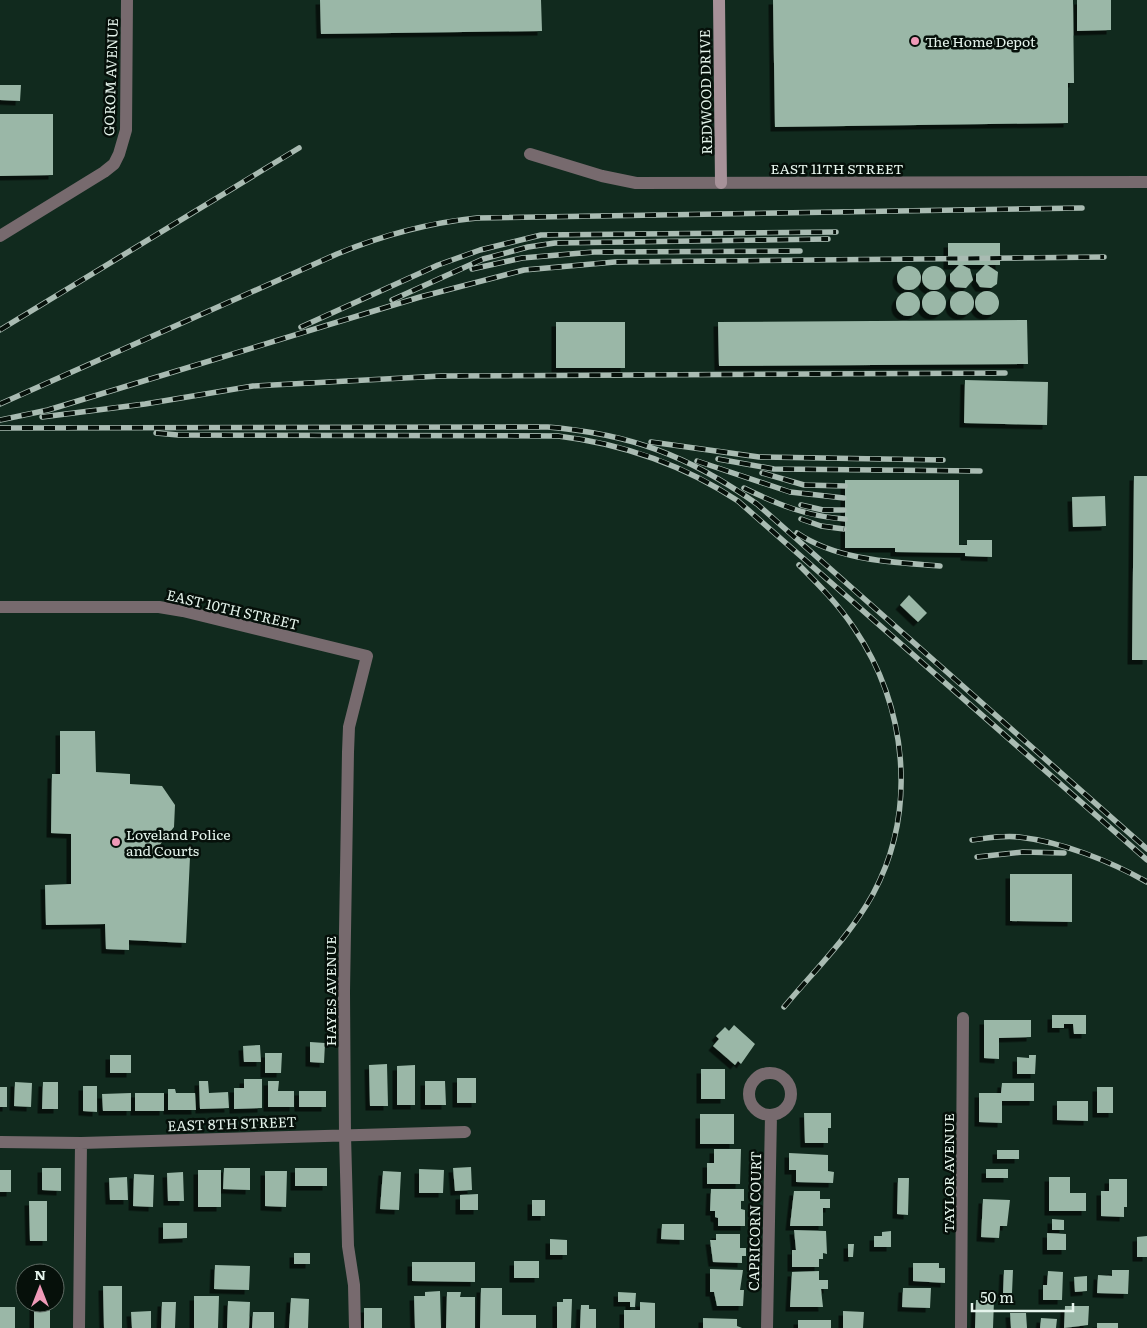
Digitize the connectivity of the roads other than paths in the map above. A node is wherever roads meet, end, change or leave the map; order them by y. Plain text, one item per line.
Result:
1 (127, 0) edge
2 (719, 0) edge
3 (530, 154) dead end
4 (1147, 182) edge
5 (721, 183) junction
6 (0, 236) edge
7 (0, 607) edge
8 (368, 656) joint
9 (963, 1018) dead end
10 (771, 1115) dead end
11 (465, 1132) dead end
12 (345, 1135) junction
13 (0, 1142) edge
14 (81, 1143) junction
15 (79, 1328) edge
16 (355, 1328) edge
17 (767, 1328) edge
18 (961, 1328) edge

1 - 6 street, GOROM AVENUE
2 - 5 street, REDWOOD DRIVE
3 - 5 street, EAST 11TH STREET
4 - 5 street, EAST 11TH STREET
7 - 8 street, EAST 10TH STREET
8 - 12 street, HAYES AVENUE
9 - 18 street, TAYLOR AVENUE
10 - 17 street, CAPRICORN COURT
11 - 12 street, EAST 8TH STREET
12 - 14 street, EAST 8TH STREET
12 - 16 street, HAYES AVENUE
13 - 14 street, EAST 8TH STREET
14 - 15 street

